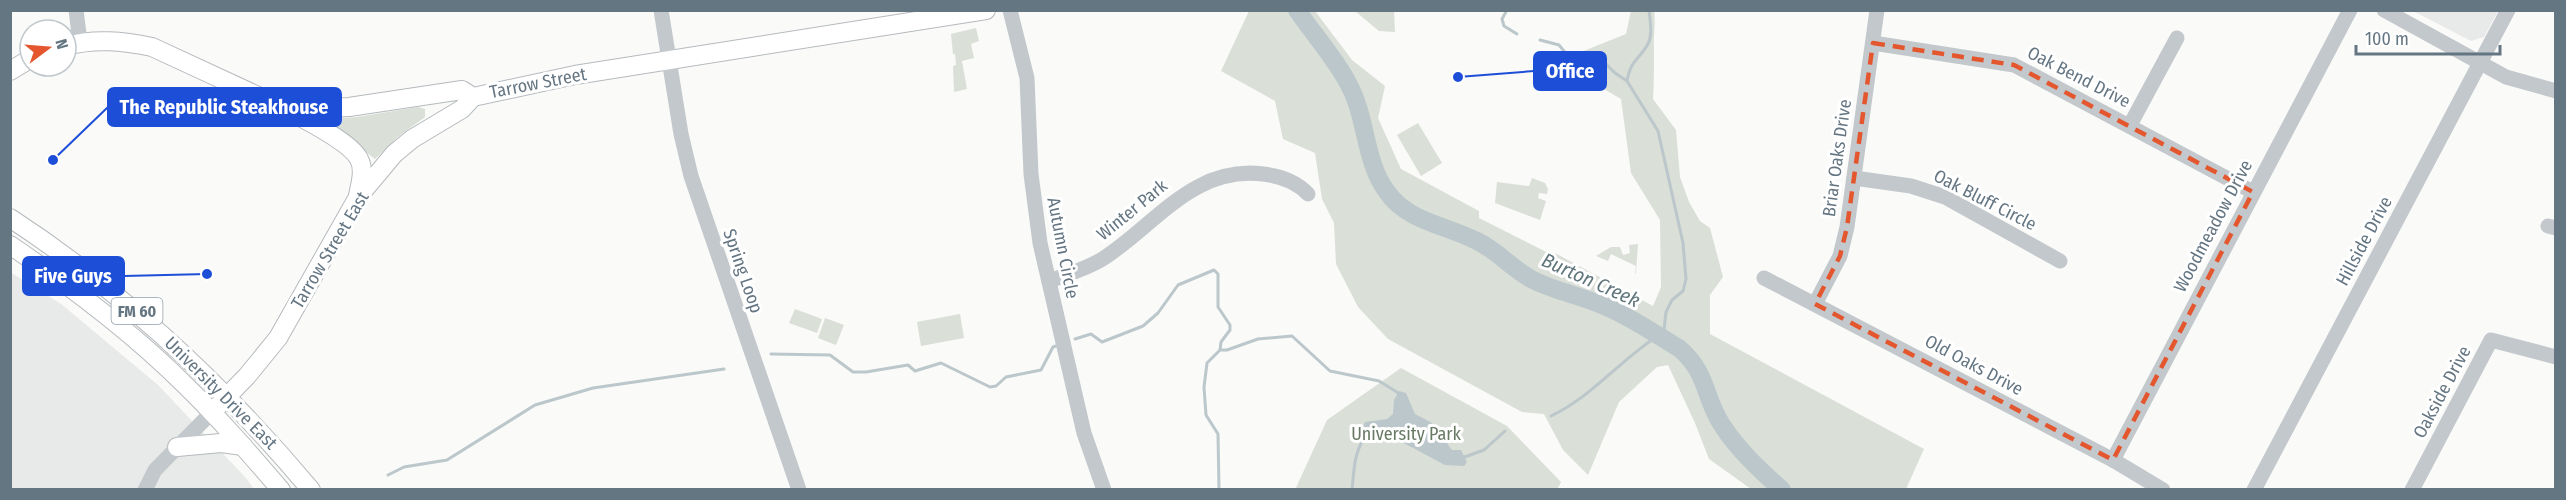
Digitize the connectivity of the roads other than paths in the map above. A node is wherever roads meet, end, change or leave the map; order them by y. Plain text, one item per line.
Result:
1 (662, 10) edge
2 (986, 10) edge
3 (1010, 10) edge
4 (1877, 10) edge
5 (2350, 10) edge
6 (2384, 10) edge
7 (2508, 10) edge
8 (2177, 38) dead end
9 (1873, 43) junction
10 (78, 44) edge
11 (669, 60) junction
12 (2481, 62) junction
13 (2556, 91) edge
14 (434, 93) junction
15 (473, 97) junction
16 (271, 102) junction
17 (2130, 125) junction
18 (428, 128) junction
19 (1854, 178) junction
20 (2253, 192) junction
21 (1308, 194) dead end
22 (358, 197) junction
23 (10, 218) edge
24 (10, 245) edge
25 (2060, 261) dead end
26 (1764, 278) dead end
27 (1049, 280) junction
28 (1815, 304) junction
29 (2556, 357) edge
30 (228, 395) junction
31 (212, 412) junction
32 (243, 446) junction
33 (177, 447) junction
34 (2112, 460) junction
35 (145, 489) edge
36 (281, 489) edge
37 (311, 489) edge
38 (799, 489) edge
39 (1104, 489) edge
40 (2163, 489) edge
41 (2254, 489) edge
42 (2412, 489) edge

1 - 11 street, Spring Loop
2 - 11 main road, Tarrow Street
3 - 27 street, Autumn Circle
4 - 9 street, Briar Oaks Drive
5 - 20 street, Woodmeadow Drive
6 - 12 street
7 - 12 street, Hillside Drive
8 - 17 street
9 - 17 street, Oak Bend Drive
9 - 19 street, Briar Oaks Drive
10 - 16 main road, Tarrow Street
11 - 15 main road, Tarrow Street
11 - 38 street, Spring Loop
12 - 13 street
12 - 41 street, Hillside Drive
14 - 15 main road, Tarrow Street
14 - 16 main road, Tarrow Street
14 - 18 main road
15 - 18 main road, Tarrow Street East
16 - 22 main road
17 - 20 street, Oak Bend Drive
18 - 22 main road, Tarrow Street East
19 - 25 street, Oak Bluff Circle
19 - 28 street, Briar Oaks Drive
20 - 34 street, Woodmeadow Drive
21 - 27 street, Winter Park
22 - 30 main road, Tarrow Street East
23 - 30 main road, University Drive East / FM 60
24 - 31 main road, University Drive East / FM 60
26 - 28 street, Old Oaks Drive
27 - 39 street, Autumn Circle
28 - 34 street, Old Oaks Drive
29 - 42 street, Oakside Drive
30 - 31 main road, Tarrow Street East
30 - 37 main road, University Drive East / FM 60
31 - 32 main road, University Drive East / FM 60
31 - 33 street
32 - 33 main road
32 - 36 main road, University Drive East / FM 60
33 - 35 street
34 - 40 street, Old Oaks Drive

